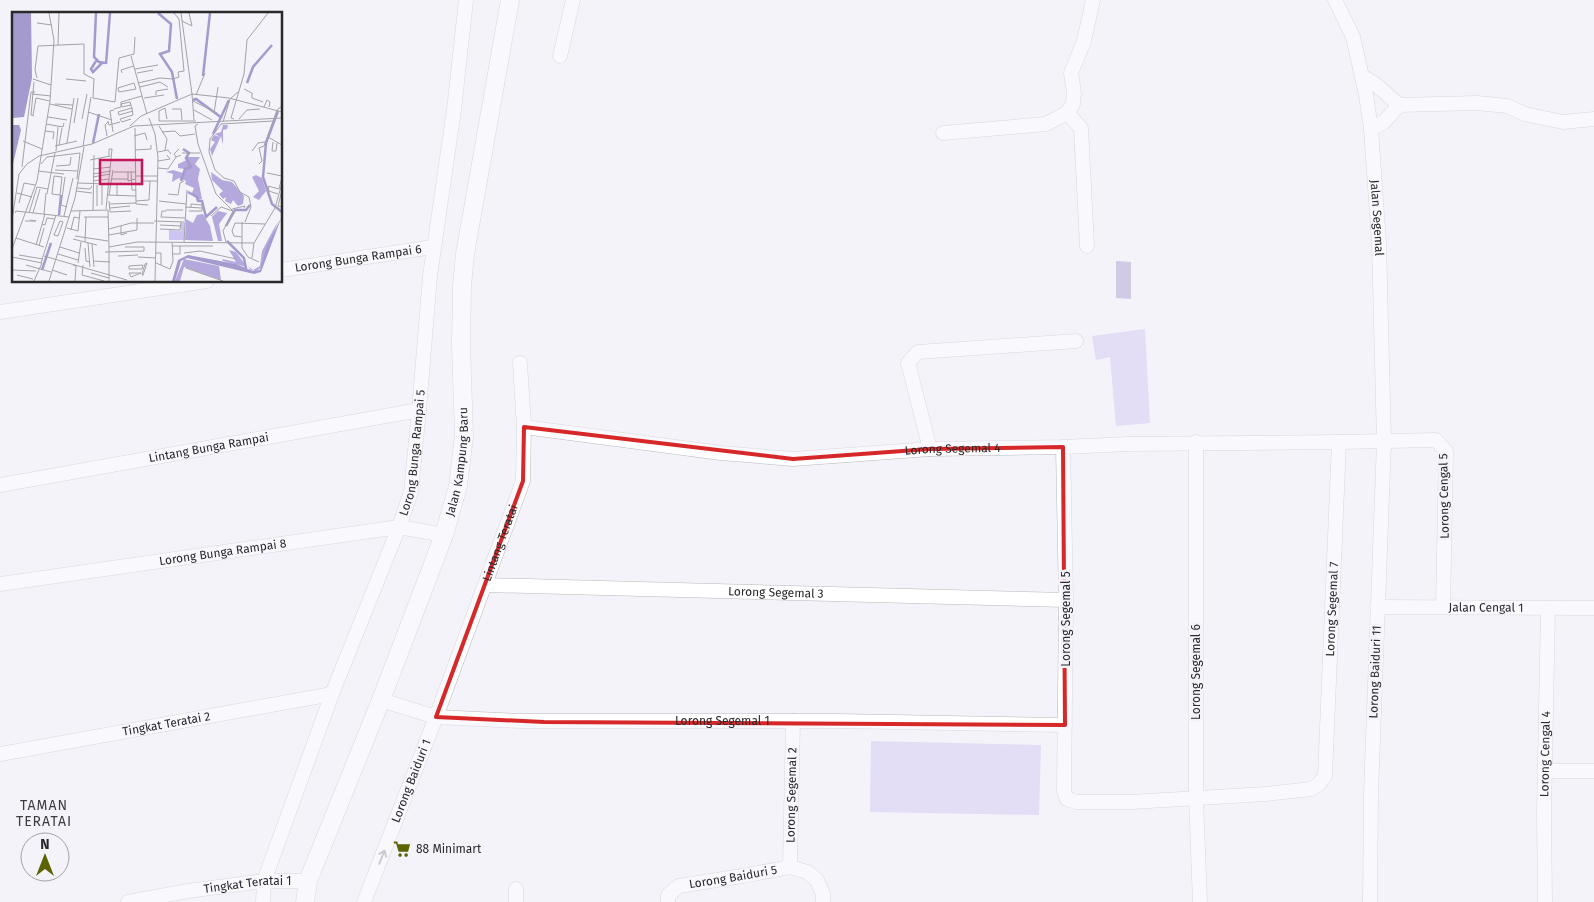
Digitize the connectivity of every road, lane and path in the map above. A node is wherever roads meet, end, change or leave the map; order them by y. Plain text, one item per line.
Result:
1 (466, 0) edge
2 (510, 0) edge
3 (573, 0) edge
4 (1093, 0) edge
5 (1335, 0) edge
6 (560, 56) dead end
7 (1362, 76) junction
8 (1399, 105) junction
9 (1067, 112) junction
10 (1594, 119) edge
11 (1371, 130) junction
12 (943, 133) dead end
13 (1087, 246) dead end
14 (433, 247) junction
15 (282, 270) edge
16 (200, 282) edge
17 (0, 312) edge
18 (1076, 341) dead end
19 (520, 363) dead end
20 (420, 410) junction
21 (524, 427) junction
22 (1196, 442) junction
23 (1339, 442) junction
24 (1384, 442) junction
25 (1063, 447) junction
26 (930, 449) junction
27 (0, 485) edge
28 (399, 527) junction
29 (444, 535) junction
30 (0, 584) edge
31 (485, 585) junction
32 (1066, 600) junction
33 (1377, 607) junction
34 (1443, 608) junction
35 (1548, 608) junction
36 (1594, 608) edge
37 (332, 694) junction
38 (381, 700) junction
39 (436, 717) junction
40 (792, 721) junction
41 (1065, 725) junction
42 (0, 754) edge
43 (1544, 771) junction
44 (1594, 771) edge
45 (1196, 798) junction
46 (790, 867) junction
47 (264, 881) junction
48 (308, 881) junction
49 (128, 902) edge
50 (263, 902) edge
51 (306, 902) edge
52 (364, 902) edge
53 (668, 902) edge
54 (823, 902) edge
55 (1200, 902) edge
56 (1370, 902) edge
57 (1545, 902) edge

1 - 14 street, Lorong Bunga Rampai 5
2 - 29 street, Jalan Kampung Baru
3 - 6 street
4 - 9 street
5 - 7 street, Jalan Segemal
7 - 8 street
7 - 11 street, Jalan Segemal
8 - 10 street
8 - 11 street
9 - 12 street
9 - 13 street
11 - 24 street, Jalan Segemal
14 - 15 street, Lorong Bunga Rampai 6
14 - 20 street, Lorong Bunga Rampai 5
16 - 17 street
18 - 26 street
19 - 21 street, Lintang Teratai
20 - 27 street, Lintang Bunga Rampai
20 - 28 street, Lorong Bunga Rampai 5
21 - 26 street, Lorong Segemal 4
21 - 31 street, Lintang Teratai
22 - 23 street, Lorong Segemal 4
22 - 25 street, Lorong Segemal 4
22 - 45 street, Lorong Segemal 6
23 - 24 street, Lorong Segemal 4
23 - 45 street, Lorong Segemal 7
24 - 33 street, Lorong Baiduri 11
24 - 34 street, Lorong Cengal 5
25 - 26 street, Lorong Segemal 4
25 - 32 street, Lorong Segemal 5
28 - 29 street, Lorong Bunga Rampai 8
28 - 30 street, Lorong Bunga Rampai 8
28 - 37 street, Lorong Bunga Rampai 5
29 - 38 street, Jalan Kampung Baru
31 - 32 street, Lorong Segemal 3
31 - 39 street, Lintang Teratai
32 - 41 street, Lorong Segemal 5
33 - 34 street, Jalan Cengal 1
33 - 56 street, Lorong Baiduri 11
34 - 35 street, Jalan Cengal 1
35 - 36 street, Jalan Cengal 1
35 - 43 street, Lorong Cengal 4
37 - 42 street, Tingkat Teratai 2
37 - 47 street, Lorong Bunga Rampai 5
38 - 39 street, Lorong Segemal 1
38 - 48 street, Jalan Kampung Baru
39 - 40 street, Lorong Segemal 1
52 -> 39 street, Lorong Baiduri 1
40 - 41 street, Lorong Segemal 1
40 - 46 street, Lorong Segemal 2
41 - 45 street, Lorong Segemal 5
43 - 44 street
43 - 57 street, Lorong Cengal 4
45 - 55 street, Lorong Segemal 6
46 - 53 street, Lorong Baiduri 5
46 - 54 street, Lorong Baiduri 5
47 - 48 street, Tingkat Teratai 1
47 - 49 street, Tingkat Teratai 1
47 - 50 street
48 - 51 street, Jalan Kampung Baru

